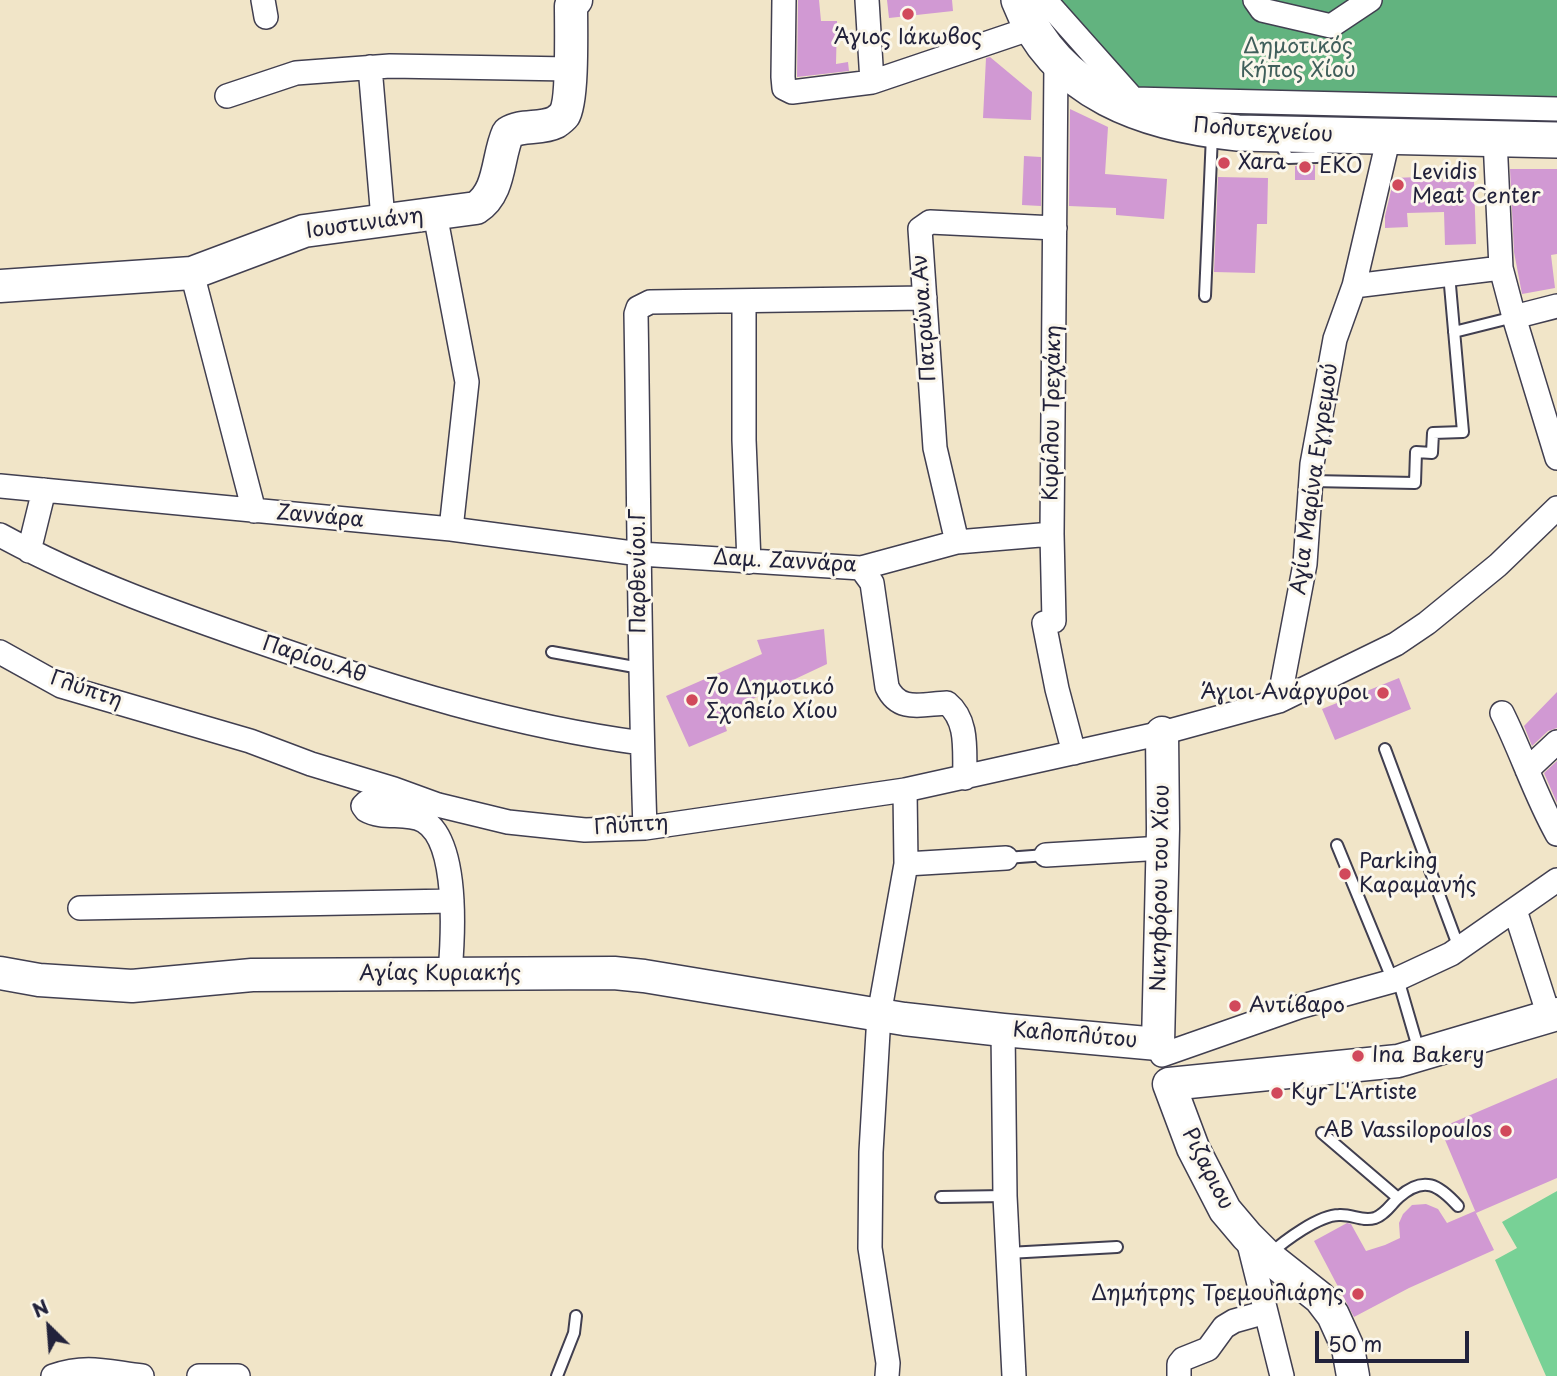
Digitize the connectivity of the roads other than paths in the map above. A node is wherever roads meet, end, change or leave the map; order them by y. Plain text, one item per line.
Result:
1 (576, 0) edge
2 (784, 0) edge
3 (867, 0) edge
4 (1255, 0) edge
5 (1370, 0) edge
6 (1029, 8) edge
7 (1056, 62) junction
8 (370, 67) junction
9 (570, 69) junction
10 (872, 82) junction
11 (227, 96) dead end
12 (1557, 109) edge
13 (1212, 131) junction
14 (1389, 136) junction
15 (1495, 139) junction
16 (1557, 140) edge
17 (435, 214) junction
18 (383, 219) junction
19 (1055, 228) junction
20 (1502, 268) junction
21 (192, 273) junction
22 (1449, 274) junction
23 (0, 286) edge
24 (1354, 286) junction
25 (1205, 296) dead end
26 (925, 298) junction
27 (744, 301) junction
28 (1557, 306) edge
29 (1514, 317) junction
30 (1454, 332) junction
31 (1557, 458) edge
32 (1311, 481) junction
33 (0, 486) edge
34 (44, 490) junction
35 (1557, 508) edge
36 (254, 511) junction
37 (451, 529) junction
38 (1052, 534) junction
39 (0, 536) edge
40 (957, 542) junction
41 (29, 551) junction
42 (640, 554) junction
43 (749, 562) junction
44 (861, 568) junction
45 (0, 652) edge
46 (552, 652) dead end
47 (640, 668) junction
48 (1279, 701) junction
49 (1502, 713) dead end
50 (1162, 733) junction
51 (1557, 742) edge
52 (642, 743) junction
53 (1385, 749) dead end
54 (1074, 753) junction
55 (1527, 770) junction
56 (965, 778) junction
57 (905, 790) junction
58 (438, 805) junction
59 (645, 828) junction
60 (1557, 834) edge
61 (1337, 845) dead end
62 (1163, 848) junction
63 (1046, 855) joint
64 (1006, 858) joint
65 (906, 864) junction
66 (1557, 880) edge
67 (452, 901) junction
68 (80, 908) dead end
69 (1514, 909) junction
70 (1458, 948) junction
71 (0, 973) edge
72 (450, 973) junction
73 (1395, 980) junction
74 (879, 1014) junction
75 (1553, 1015) edge
76 (1003, 1030) junction
77 (1420, 1054) junction
78 (1163, 1061) junction
79 (1322, 1133) dead end
80 (1005, 1196) junction
81 (941, 1197) dead end
82 (1398, 1198) junction
83 (1458, 1206) dead end
84 (1257, 1246) junction
85 (1117, 1247) dead end
86 (1008, 1253) junction
87 (1266, 1312) junction
88 (576, 1316) dead end
89 (53, 1376) edge
90 (142, 1376) edge
91 (199, 1376) edge
92 (238, 1376) edge
93 (557, 1376) edge
94 (887, 1376) edge
95 (1014, 1376) edge
96 (1179, 1376) edge
97 (1282, 1376) edge
98 (1353, 1376) edge

1 - 9 street, Ιουστινιάνη
2 - 10 street
3 - 10 street
4 - 5 street
6 - 7 main road, Πολυτεχνείου
6 - 10 street
6 - 12 street
7 - 13 main road, Πολυτεχνείου
7 - 19 street, Κυρίλου Τρεχάκη
8 - 9 street
8 - 11 street
8 - 18 street
9 - 17 street, Ιουστινιάνη
13 - 14 main road, Πολυτεχνείου
13 - 25 lane
14 - 15 main road, Πολυτεχνείου
14 - 24 street, Αγία Μαρίνα Εγγρεμού
15 - 16 main road, Πολυτεχνείου
15 - 20 street
17 - 18 street, Ιουστινιάνη
17 - 37 street
18 - 21 street, Ιουστινιάνη
19 - 26 street, Πατρώνα.Αν
19 - 38 street, Κυρίλου Τρεχάκη
20 - 22 street
20 - 29 street
21 - 23 street, Ιουστινιάνη
21 - 36 street
22 - 24 street
22 - 30 lane
24 - 32 street, Αγία Μαρίνα Εγγρεμού
26 - 27 street
26 - 40 street, Πατρώνα.Αν
27 - 42 street, Παρθενίου.Γ
27 - 43 street
28 - 29 street
29 - 30 lane
29 - 31 street
30 - 32 lane
32 - 48 street, Αγία Μαρίνα Εγγρεμού
33 - 34 street, Ζαννάρα
34 - 36 street, Ζαννάρα
34 - 41 street
35 - 48 street, Γλύπτη
36 - 37 street, Ζαννάρα
37 - 42 street, Ζαννάρα
38 - 40 street, Δαμ. Ζαννάρα
38 - 54 street, Κυρίλου Τρεχάκη
39 - 41 street, Παρίου.Αθ
40 - 44 street, Δαμ. Ζαννάρα
41 - 52 street, Παρίου.Αθ
42 - 43 street, Δαμ. Ζαννάρα
42 - 47 street, Παρθενίου.Γ
43 - 44 street, Δαμ. Ζαννάρα
44 - 56 street
45 - 58 street, Γλύπτη
46 - 47 lane
47 - 52 street, Παρθενίου.Γ
48 - 50 street, Γλύπτη
49 - 55 street
50 - 54 street, Γλύπτη
50 - 62 street, Νικηφόρου του Χίου
51 - 55 street
52 - 59 street, Παρθενίου.Γ
53 - 70 lane
54 - 56 street, Γλύπτη
55 - 60 street
56 - 57 street, Γλύπτη
57 - 59 street, Γλύπτη
57 - 65 street
58 - 59 street, Γλύπτη
58 - 67 street
61 - 73 lane
62 - 63 street
62 - 78 street, Νικηφόρου του Χίου
63 - 64 lane
64 - 65 street
65 - 74 street
66 - 69 street, Καλοπλύτου
67 - 68 street
67 - 72 street
69 - 70 street, Καλοπλύτου
69 - 75 street
70 - 73 street, Καλοπλύτου
71 - 72 street, Αγίας Κυριακής
72 - 74 street, Αγίας Κυριακής
73 - 77 lane
73 - 78 street, Καλοπλύτου
74 - 76 street, Καλοπλύτου
74 - 94 street
75 - 77 street
76 - 78 street, Καλοπλύτου
76 - 80 street
77 - 78 street
78 - 84 street, Ριζαριου
79 - 82 lane
80 - 81 lane
80 - 86 street
82 - 83 lane
82 - 84 lane
84 - 87 street
84 - 98 street, Ριζαριου
85 - 86 lane
86 - 95 street
87 - 96 street
87 - 97 street
88 - 93 lane
89 - 90 street
91 - 92 street

